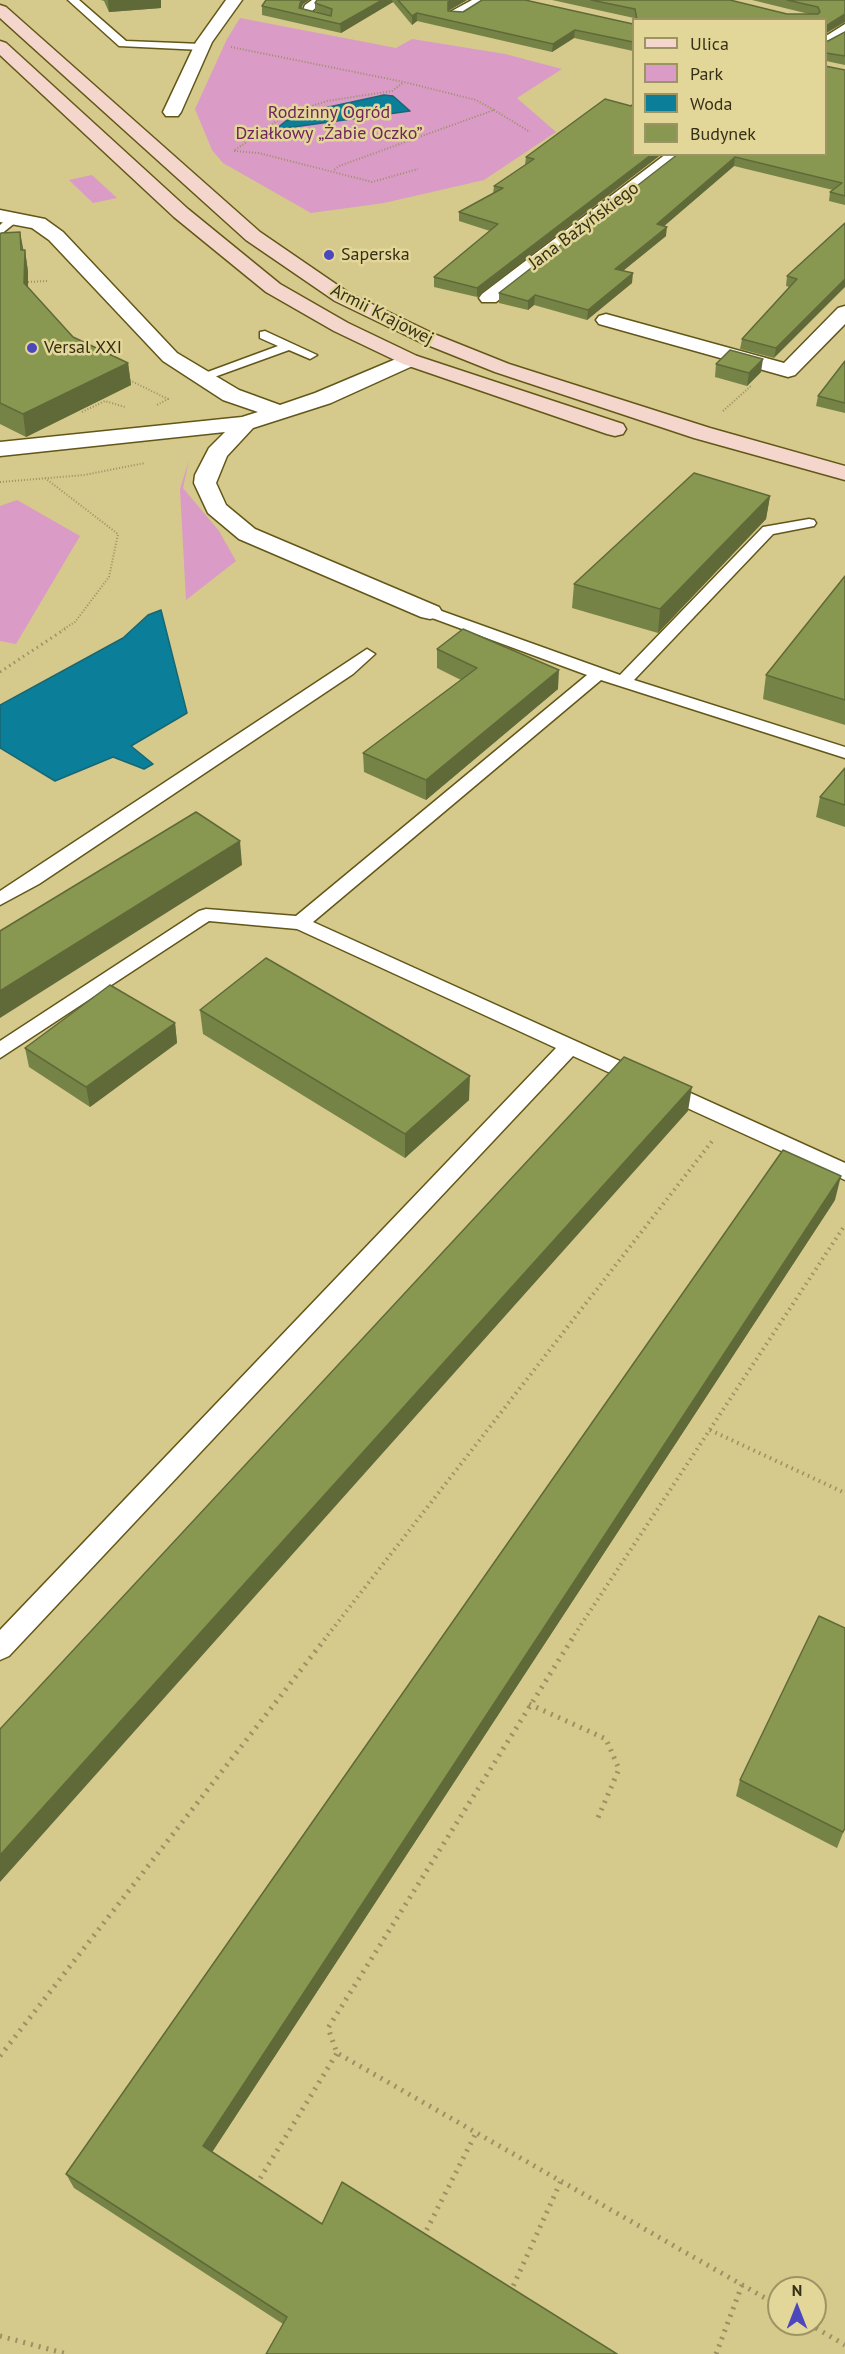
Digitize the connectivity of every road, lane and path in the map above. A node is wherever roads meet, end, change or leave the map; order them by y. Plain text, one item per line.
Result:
1 (73, 0) edge
2 (234, 0) edge
3 (319, 0) edge
4 (483, 0) edge
5 (0, 10) edge
6 (456, 15) edge
7 (326, 21) edge
8 (827, 24) edge
9 (845, 28) edge
10 (827, 42) edge
11 (203, 44) junction
12 (0, 46) edge
13 (404, 82) junction
14 (494, 110) junction
15 (172, 112) dead end
16 (530, 132) dead end
17 (675, 156) edge
18 (418, 169) dead end
19 (333, 171) junction
20 (5, 222) edge
21 (47, 281) dead end
22 (28, 282) dead end
23 (489, 298) dead end
24 (845, 312) edge
25 (606, 320) dead end
26 (824, 332) junction
27 (265, 335) dead end
28 (427, 338) junction
29 (845, 338) edge
30 (290, 346) junction
31 (372, 352) junction
32 (310, 355) dead end
33 (410, 360) junction
34 (343, 367) dead end
35 (772, 367) junction
36 (201, 377) junction
37 (277, 411) junction
38 (716, 417) dead end
39 (246, 423) junction
40 (630, 434) dead end
41 (664, 443) dead end
42 (1, 448) edge
43 (845, 473) edge
44 (45, 478) dead end
45 (845, 493) edge
46 (808, 523) dead end
47 (430, 612) joint
48 (367, 654) dead end
49 (0, 672) edge
50 (599, 673) junction
51 (623, 682) junction
52 (845, 753) edge
53 (0, 899) edge
54 (300, 923) junction
55 (571, 1045) junction
56 (0, 1051) edge
57 (728, 1120) junction
58 (845, 1172) edge
59 (845, 1225) edge
60 (710, 1430) junction
61 (845, 1493) edge
62 (0, 1648) edge
63 (530, 1704) junction
64 (597, 1820) dead end
65 (337, 2053) junction
66 (0, 2056) edge
67 (476, 2133) junction
68 (561, 2181) junction
69 (254, 2188) edge
70 (422, 2237) edge
71 (742, 2285) junction
72 (510, 2293) edge
73 (767, 2299) edge
74 (827, 2334) edge
75 (0, 2336) edge
76 (845, 2345) edge
77 (67, 2354) edge
78 (716, 2354) edge

1 - 11 lane
2 - 11 street
3 - 7 lane
4 - 6 street
5 - 28 main road, Armii Krajowej
8 - 9 street
9 - 10 street
11 - 13 path
11 - 15 street
12 - 31 main road, Armii Krajowej
13 - 14 path
13 - 19 path
14 - 16 path
14 - 19 path
17 - 23 street, Jana Bażyńskiego
18 - 19 path
20 - 36 street
21 - 22 path
24 - 26 street
25 - 35 street
26 - 29 street
26 - 35 street
27 - 30 lane
28 - 31 main road
28 - 33 main road
28 - 43 main road, Armii Krajowej
30 - 32 lane
30 - 36 lane
31 - 33 main road, Armii Krajowej
33 - 37 street
33 - 40 main road, Armii Krajowej
34 - 37 street
35 - 38 path
36 - 37 street
37 - 39 street
39 - 42 street
39 - 47 street
41 - 45 main road
44 - 49 path
46 - 51 lane
47 - 50 lane
48 - 53 lane
50 - 51 lane
50 - 54 lane
51 - 52 lane
54 - 55 lane
54 - 56 lane
55 - 57 lane
55 - 62 lane
57 - 58 lane
57 - 66 path
59 - 60 path
60 - 61 path
60 - 63 path
63 - 64 path
63 - 65 path
65 - 67 path
65 - 69 path
67 - 68 path
67 - 70 path
68 - 71 path
68 - 72 path
71 - 73 path
71 - 78 path
74 - 76 path
75 - 77 path

